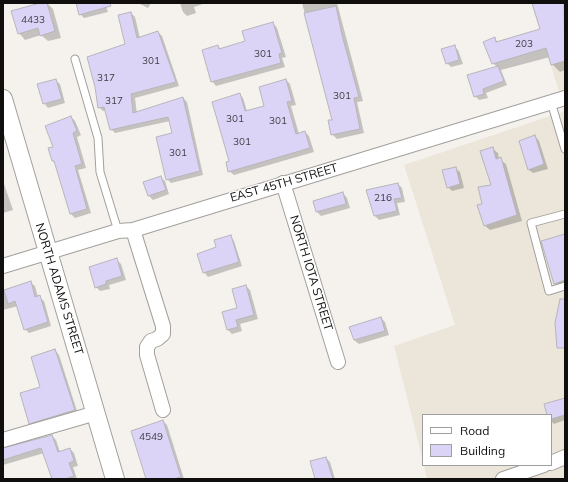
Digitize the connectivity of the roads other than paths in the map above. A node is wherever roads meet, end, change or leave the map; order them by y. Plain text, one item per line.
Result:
1 (75, 59) dead end
2 (565, 98) edge
3 (3, 99) edge
4 (551, 102) junction
5 (565, 149) edge
6 (283, 183) junction
7 (565, 214) edge
8 (133, 230) junction
9 (118, 231) junction
10 (47, 253) junction
11 (3, 266) edge
12 (565, 286) edge
13 (338, 362) dead end
14 (162, 410) dead end
15 (96, 413) junction
16 (3, 440) edge
17 (565, 457) edge
18 (552, 463) edge
19 (541, 466) edge
20 (115, 479) edge
21 (503, 479) edge

1 - 9 lane
2 - 4 street, EAST 45TH STREET
3 - 10 street, NORTH ADAMS STREET
4 - 5 lane
4 - 6 street, EAST 45TH STREET
6 - 8 street, EAST 45TH STREET
6 - 13 street, NORTH IOTA STREET
7 - 12 lane
8 - 9 street, EAST 45TH STREET
8 - 14 street
9 - 10 street, EAST 45TH STREET
10 - 11 street, EAST 45TH STREET
10 - 15 street, NORTH ADAMS STREET
15 - 16 street
15 - 20 street, NORTH ADAMS STREET
17 - 18 street
19 - 21 street

